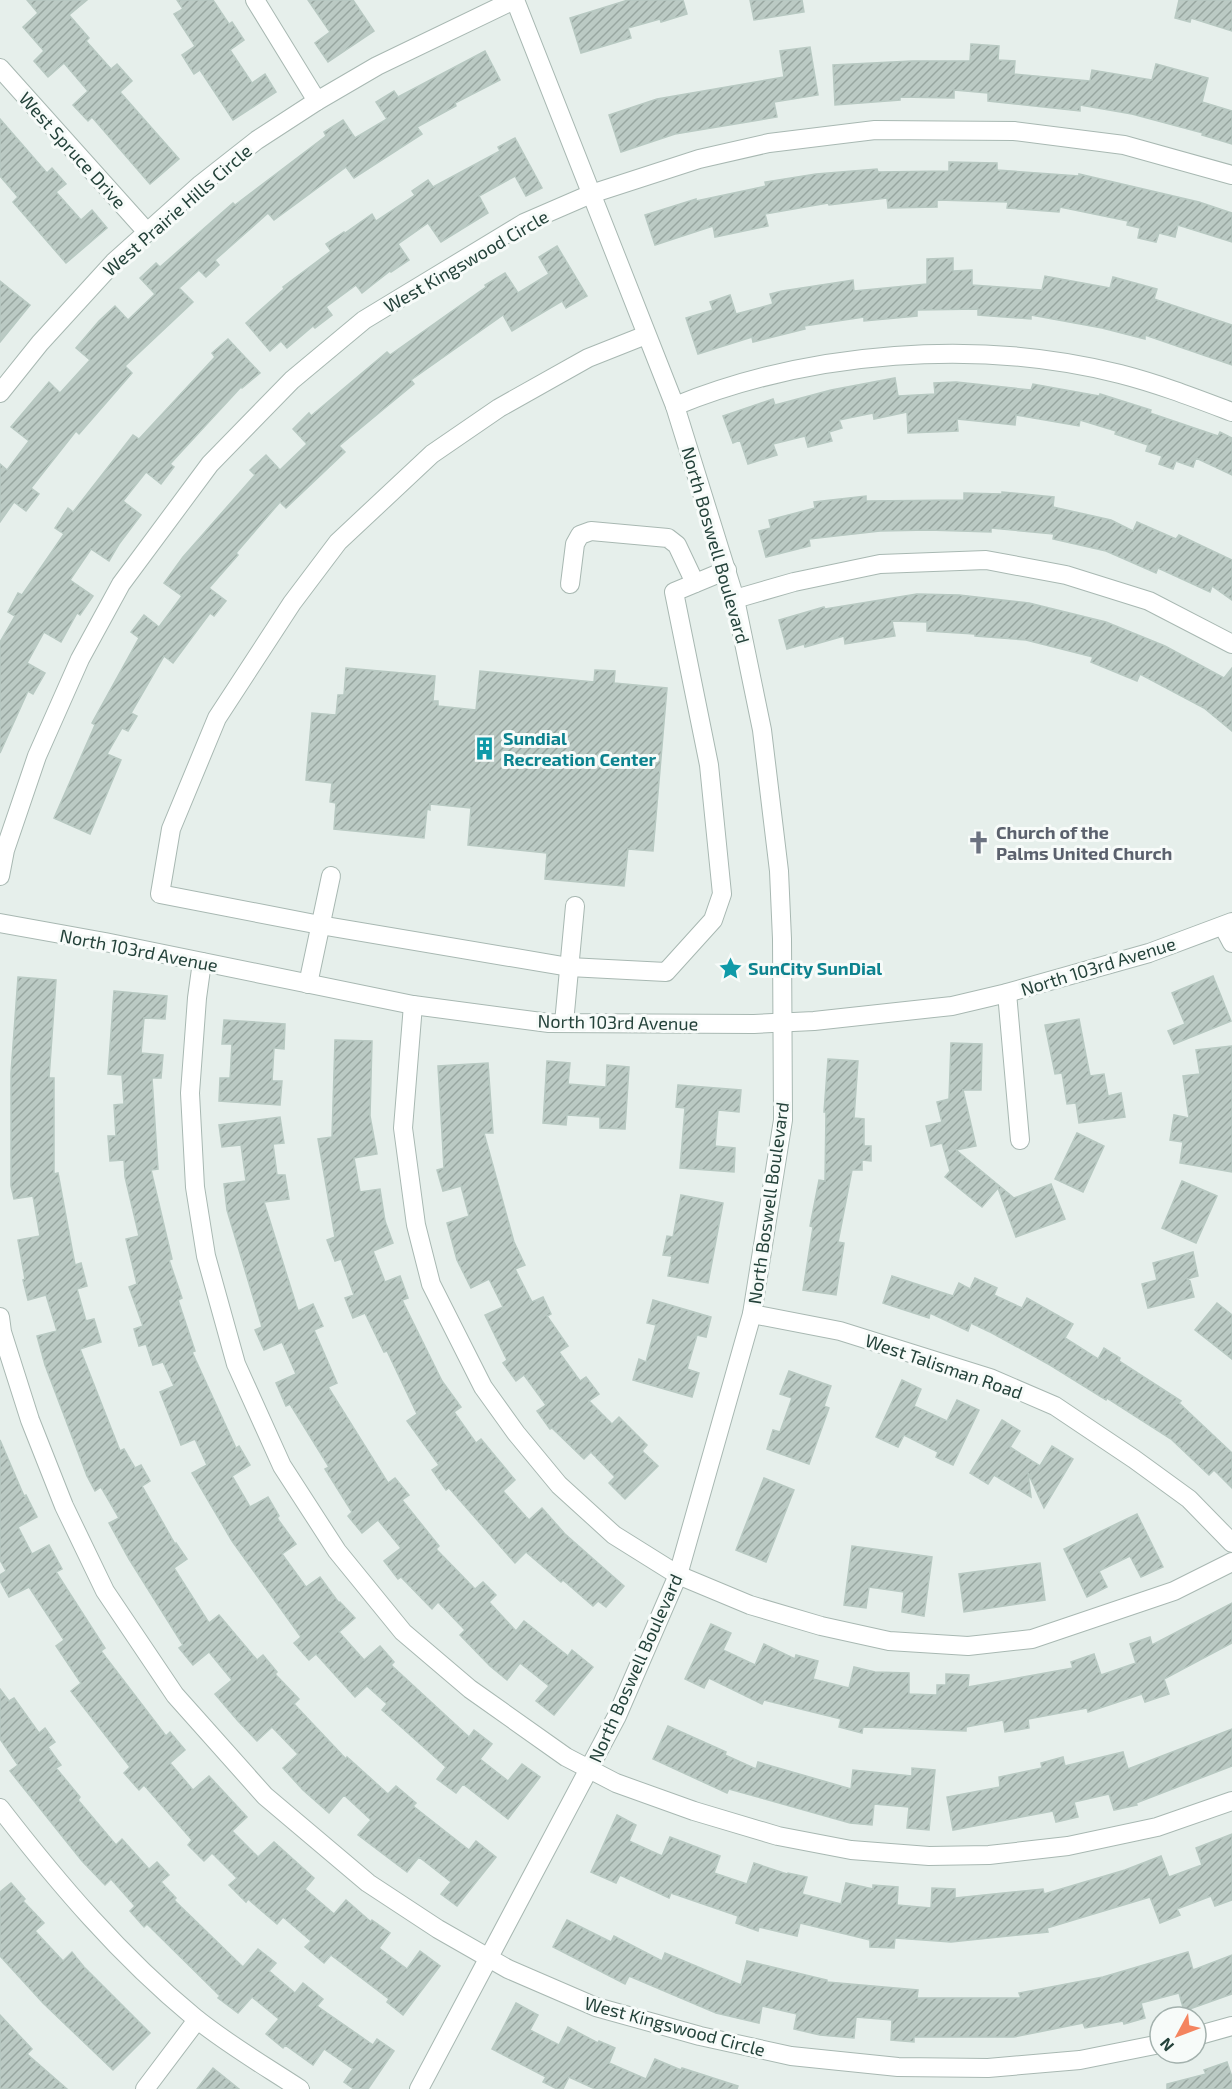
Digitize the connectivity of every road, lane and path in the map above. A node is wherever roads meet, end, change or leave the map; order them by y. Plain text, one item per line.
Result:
1 (255, 0) edge
2 (514, 0) edge
3 (0, 68) edge
4 (317, 101) junction
5 (1232, 175) edge
6 (591, 194) junction
7 (147, 232) junction
8 (646, 335) junction
9 (2, 387) edge
10 (675, 406) junction
11 (1232, 412) edge
12 (727, 570) junction
13 (695, 583) junction
14 (570, 584) dead end
15 (735, 598) junction
16 (1232, 644) edge
17 (0, 876) edge
18 (331, 876) dead end
19 (575, 906) dead end
20 (0, 923) edge
21 (1227, 924) edge
22 (320, 925) junction
23 (1232, 943) edge
24 (202, 962) junction
25 (568, 967) junction
26 (308, 984) junction
27 (1007, 993) junction
28 (413, 1005) junction
29 (564, 1023) junction
30 (783, 1023) junction
31 (1020, 1140) dead end
32 (752, 1314) junction
33 (0, 1317) edge
34 (1232, 1543) edge
35 (1232, 1562) edge
36 (678, 1575) junction
37 (590, 1770) junction
38 (1232, 1801) edge
39 (0, 1808) edge
40 (489, 1959) junction
41 (197, 2020) junction
42 (1232, 2026) edge
43 (1208, 2033) edge
44 (1148, 2046) edge
45 (145, 2089) edge
46 (300, 2089) edge
47 (419, 2089) edge

1 - 4 street
2 - 4 street, West Prairie Hills Circle
2 - 6 street, North Boswell Boulevard
3 - 7 street, West Spruce Drive
4 - 7 street, West Prairie Hills Circle
5 - 6 street, West Kingswood Circle
6 - 8 street, North Boswell Boulevard
6 - 17 street, West Kingswood Circle
7 - 9 street, West Prairie Hills Circle
8 - 10 street, North Boswell Boulevard
8 - 22 street
10 - 11 street
10 - 12 street, North Boswell Boulevard
12 - 13 street
12 - 15 street, North Boswell Boulevard
13 - 14 street
13 - 25 street
15 - 16 street
15 - 30 street, North Boswell Boulevard
18 - 22 street
19 - 25 street
20 - 24 street, North 103rd Avenue
21 - 23 street
21 - 27 street, North 103rd Avenue
22 - 25 street
22 - 26 street
24 - 26 street, North 103rd Avenue
24 - 37 street
25 - 29 street
26 - 28 street, North 103rd Avenue
27 - 30 street, North 103rd Avenue
27 - 31 street
28 - 29 street, North 103rd Avenue
28 - 36 street
29 - 30 street, North 103rd Avenue
30 - 32 street, North Boswell Boulevard
32 - 34 street, West Talisman Road
32 - 36 street, North Boswell Boulevard
33 - 40 street, West Kingswood Circle
35 - 36 street
36 - 37 street, North Boswell Boulevard
37 - 38 street
37 - 40 street, North Boswell Boulevard
39 - 41 street
40 - 44 street, West Kingswood Circle
40 - 47 street, North Boswell Boulevard
41 - 45 street
41 - 46 street
42 - 43 street

